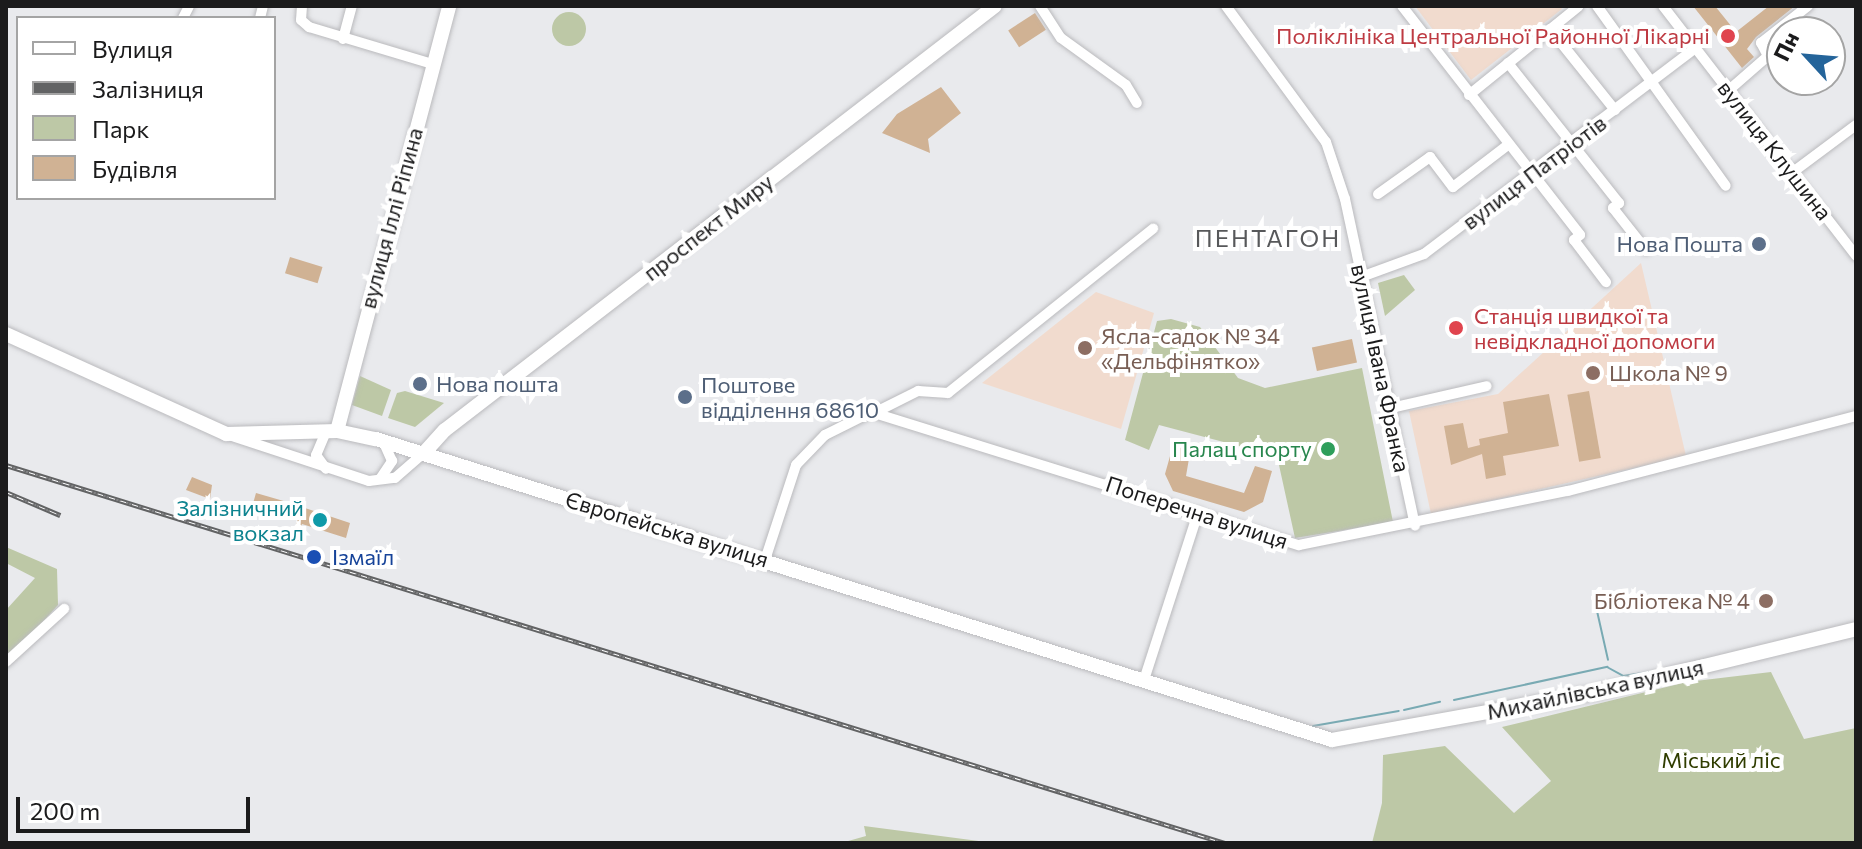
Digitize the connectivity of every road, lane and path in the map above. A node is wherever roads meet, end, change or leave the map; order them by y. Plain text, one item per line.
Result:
1 (302, 6) edge
2 (352, 6) edge
3 (449, 6) edge
4 (995, 6) edge
5 (1040, 6) edge
6 (1226, 6) edge
7 (1402, 6) edge
8 (1579, 6) edge
9 (1597, 6) edge
10 (1663, 6) edge
11 (1808, 6) edge
12 (1550, 29) junction
13 (343, 39) junction
14 (1695, 48) junction
15 (1508, 63) junction
16 (432, 64) junction
17 (1652, 80) junction
18 (1729, 90) junction
19 (1469, 95) junction
20 (1137, 103) dead end
21 (1615, 110) junction
22 (1856, 125) edge
23 (1571, 143) junction
24 (1508, 145) junction
25 (1793, 172) junction
26 (1531, 175) junction
27 (1726, 186) dead end
28 (1378, 194) dead end
29 (1153, 229) dead end
30 (1646, 250) dead end
31 (1856, 256) edge
32 (1361, 277) junction
33 (1606, 282) dead end
34 (6, 334) edge
35 (1487, 386) dead end
36 (1391, 408) junction
37 (878, 411) junction
38 (1856, 416) edge
39 (331, 432) junction
40 (226, 434) junction
41 (271, 435) junction
42 (376, 439) junction
43 (268, 451) junction
44 (424, 453) junction
45 (331, 471) junction
46 (374, 481) junction
47 (1198, 513) junction
48 (1415, 526) junction
49 (765, 560) junction
50 (64, 609) dead end
51 (1856, 629) edge
52 (6, 662) edge
53 (1144, 680) junction
54 (1332, 740) joint

1 - 13 street
2 - 13 street
3 - 16 main road, вулиця Іллі Ріпина
4 - 44 main road, проспект Миру
5 - 20 street
6 - 32 street, вулиця Івана Франка
7 - 19 street
8 - 12 street
9 - 17 street
10 - 14 street, вулиця Клушина
11 - 18 street
12 - 15 street
12 - 21 street
13 - 16 street
14 - 17 street, вулиця Патріотів
14 - 18 street, вулиця Клушина
15 - 19 street
15 - 23 street
16 - 39 main road, вулиця Іллі Ріпина
17 - 21 street, вулиця Патріотів
17 - 27 street
18 - 25 street, вулиця Клушина
19 - 24 street
21 - 23 street, вулиця Патріотів
22 - 25 street
23 - 26 street, вулиця Патріотів
23 - 30 street
24 - 26 street
24 - 28 street
25 - 31 street, вулиця Клушина
26 - 32 street, вулиця Патріотів
26 - 33 street
29 - 37 street
32 - 36 street, вулиця Івана Франка
34 - 40 main road, Європейська вулиця
35 - 36 street
36 - 48 street, вулиця Івана Франка
37 - 47 street, Поперечна вулиця
37 - 49 street
38 - 48 street, Поперечна вулиця
39 - 41 main road, Європейська вулиця
39 - 42 main road, Європейська вулиця
39 - 45 street
40 - 41 main road, Європейська вулиця
40 - 43 street
41 - 43 street
42 - 44 main road, Європейська вулиця
42 - 46 street
43 - 45 street
44 - 46 street
44 - 49 main road, Європейська вулиця
45 - 46 street
47 - 48 street, Поперечна вулиця
47 - 53 street
49 - 53 main road, Європейська вулиця
50 - 52 street
51 - 54 main road, Михайлівська вулиця
53 - 54 main road, Європейська вулиця

